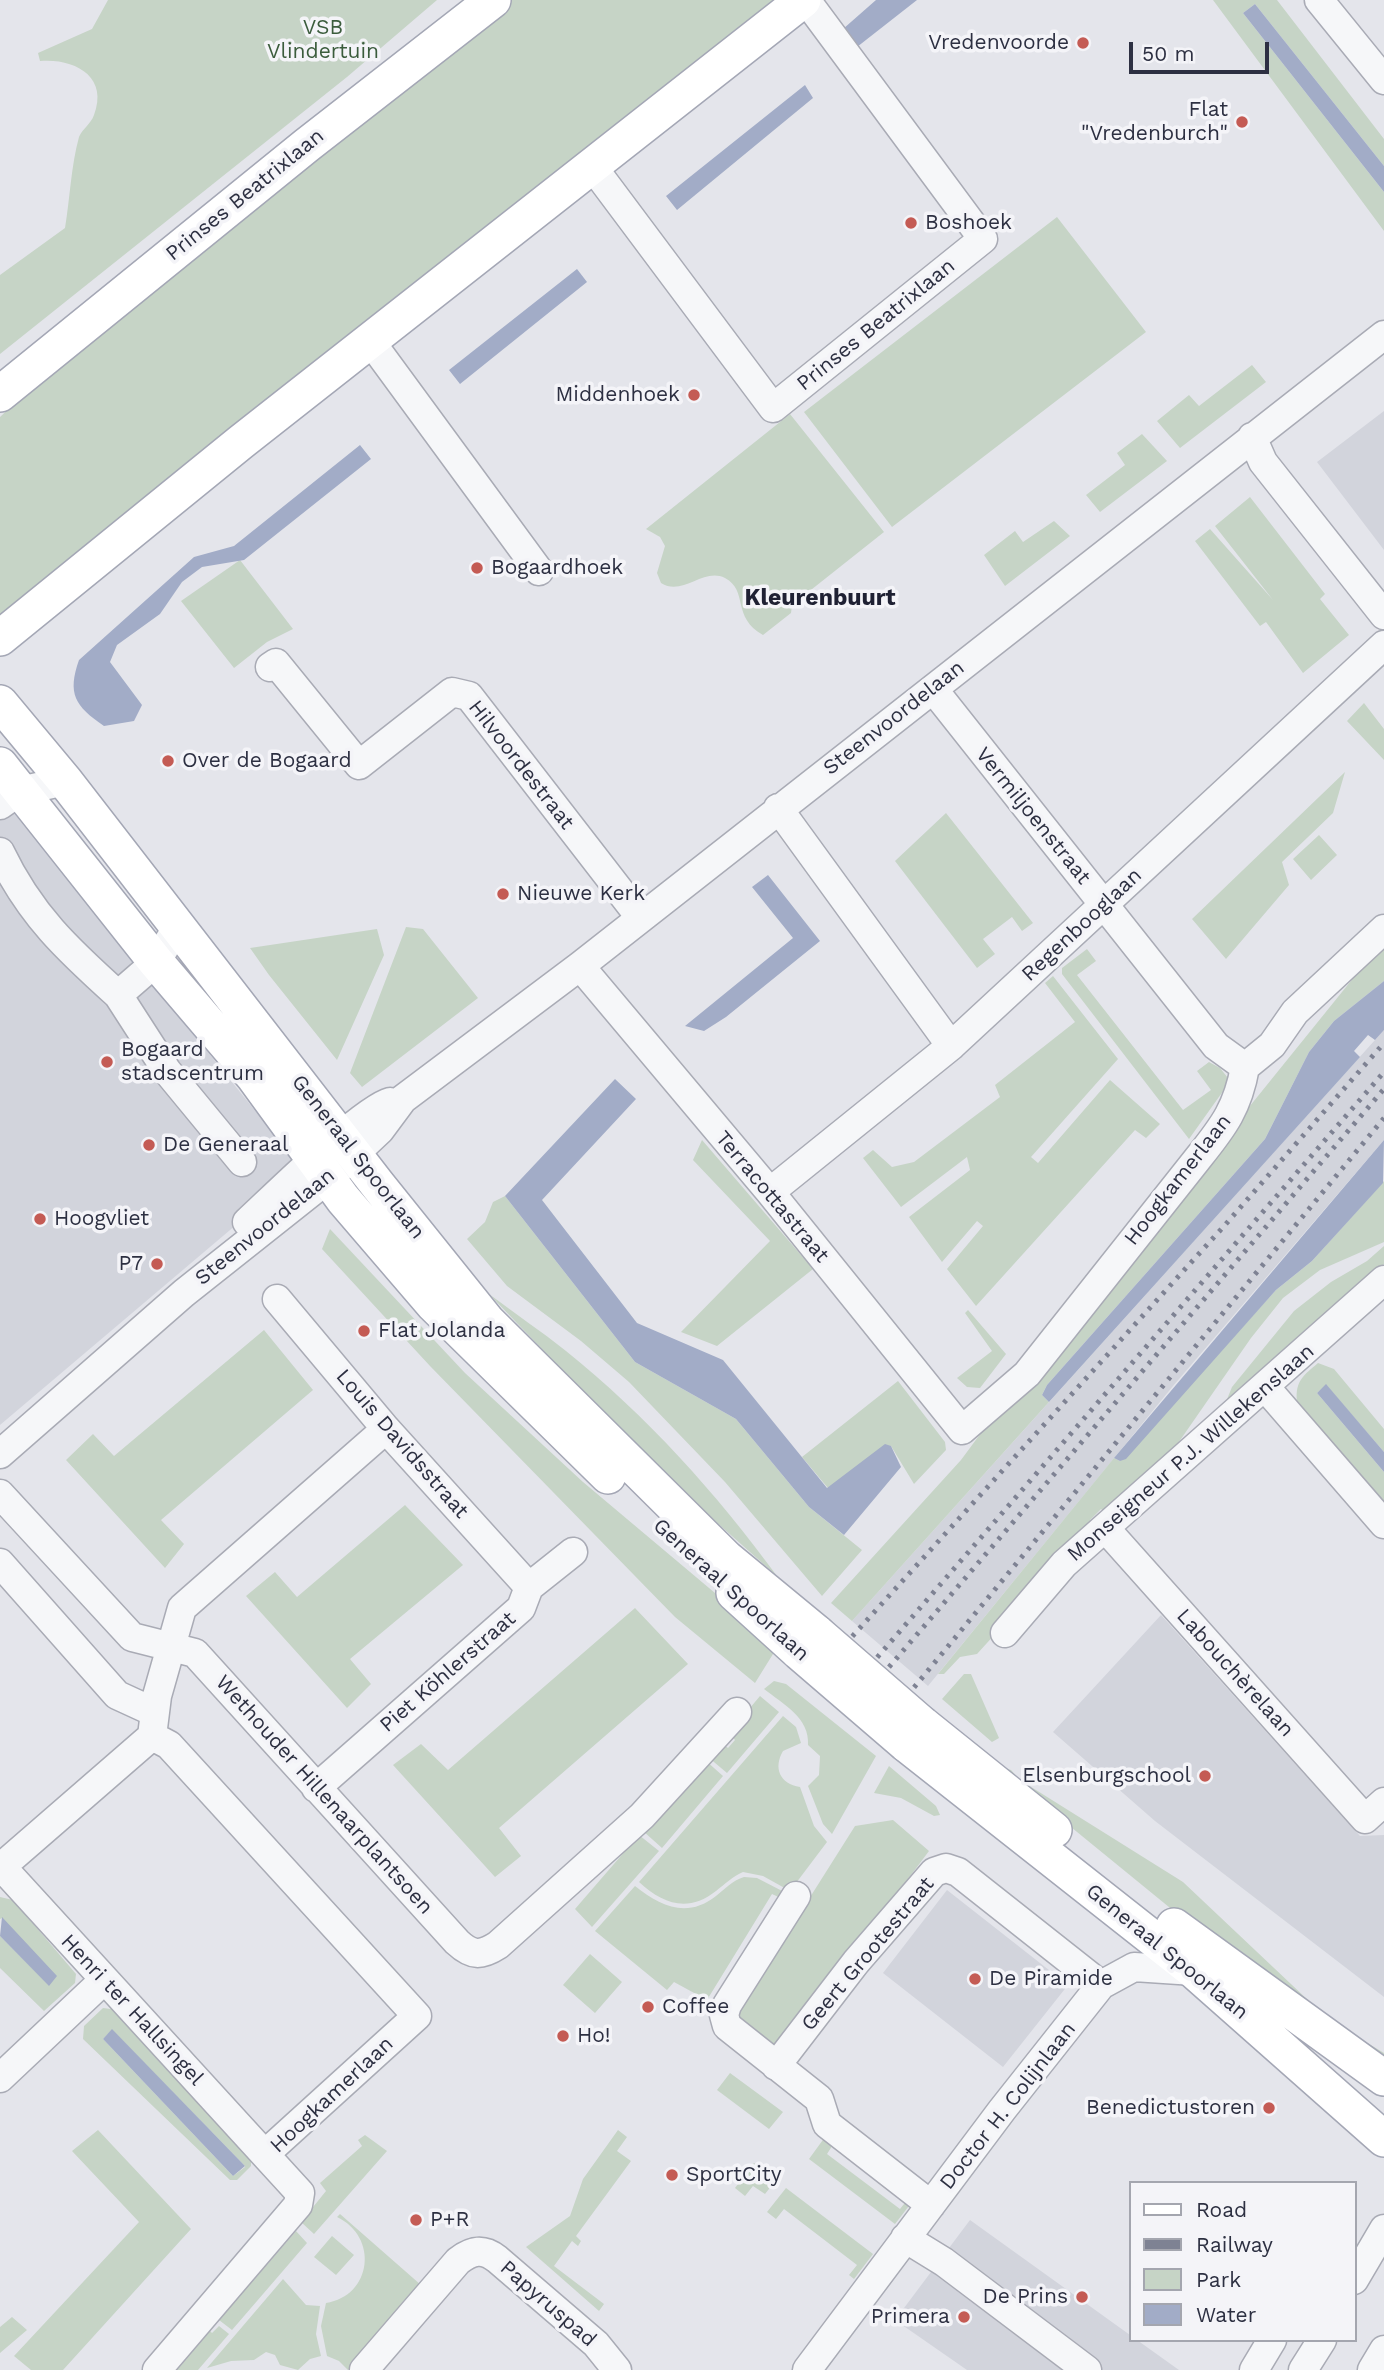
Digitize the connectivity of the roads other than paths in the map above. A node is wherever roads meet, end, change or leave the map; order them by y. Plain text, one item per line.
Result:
1 (494, 0) edge
2 (805, 0) edge
3 (1319, 0) edge
4 (1384, 80) edge
5 (592, 166) junction
6 (1384, 335) edge
7 (371, 342) junction
8 (0, 394) edge
9 (1252, 438) junction
10 (539, 571) dead end
11 (1384, 614) edge
12 (0, 638) edge
13 (1384, 645) edge
14 (270, 667) dead end
15 (933, 689) junction
16 (0, 703) edge
17 (65, 780) junction
18 (7, 787) edge
19 (778, 808) junction
20 (0, 852) edge
21 (1104, 904) junction
22 (640, 917) junction
23 (178, 926) junction
24 (1384, 929) edge
25 (156, 962) junction
26 (580, 967) junction
27 (118, 995) junction
28 (951, 1046) junction
29 (1245, 1067) junction
30 (348, 1145) junction
31 (242, 1162) dead end
32 (322, 1169) junction
33 (770, 1192) junction
34 (1384, 1280) edge
35 (277, 1299) dead end
36 (1266, 1388) junction
37 (386, 1429) junction
38 (962, 1430) joint
39 (0, 1454) edge
40 (0, 1494) edge
41 (1384, 1524) edge
42 (1105, 1528) junction
43 (573, 1552) dead end
44 (0, 1563) edge
45 (529, 1587) junction
46 (1005, 1633) dead end
47 (808, 1642) junction
48 (169, 1646) junction
49 (737, 1712) dead end
50 (153, 1724) junction
51 (914, 1734) junction
52 (316, 1788) junction
53 (1375, 1811) edge
54 (0, 1867) edge
55 (796, 1896) dead end
56 (1194, 1971) junction
57 (104, 1980) junction
58 (1101, 1985) junction
59 (776, 2066) junction
60 (0, 2078) edge
61 (1384, 2078) edge
62 (1384, 2139) edge
63 (265, 2154) junction
64 (931, 2205) junction
65 (1384, 2229) edge
66 (905, 2238) junction
67 (1364, 2270) edge
68 (1271, 2342) edge
69 (1321, 2342) edge
70 (1384, 2350) edge
71 (611, 2368) edge
72 (157, 2370) edge
73 (364, 2370) edge
74 (807, 2370) edge
75 (1087, 2370) edge
76 (1254, 2370) edge
77 (1303, 2370) edge
78 (1372, 2370) edge

1 - 8 main road, Prinses Beatrixlaan
2 - 5 main road, Prinses Beatrixlaan
2 - 5 street, Prinses Beatrixlaan
3 - 4 street
5 - 7 main road, Prinses Beatrixlaan
6 - 9 street, Steenvoordelaan
7 - 10 street
7 - 12 main road, Prinses Beatrixlaan
9 - 11 street
9 - 15 street, Steenvoordelaan
13 - 21 street, Regenbooglaan
14 - 22 street, Hilvoordestraat
15 - 19 street, Steenvoordelaan
15 - 21 street, Vermiljoenstraat
16 - 17 main road, Generaal Spoorlaan
17 - 18 street, Generaal Spoorlaan
17 - 23 main road, Generaal Spoorlaan
18 - 25 main road, Generaal Spoorlaan
19 - 22 street, Steenvoordelaan
19 - 28 street
20 - 27 street
21 - 28 street, Regenbooglaan
21 - 29 street, Vermiljoenstraat
22 - 26 street, Steenvoordelaan
23 - 25 street
23 - 30 main road, Generaal Spoorlaan
24 - 29 street
25 - 27 street
25 - 32 main road, Generaal Spoorlaan
26 - 30 street, Steenvoordelaan
26 - 33 street, Terracottastraat
27 - 31 street
28 - 33 street, Regenbooglaan
29 - 38 street, Hoogkamerlaan
30 - 32 street, Steenvoordelaan
30 - 47 main road, Generaal Spoorlaan
32 - 39 street, Steenvoordelaan
32 - 47 main road, Generaal Spoorlaan
33 - 38 street, Terracottastraat
34 - 36 street, Monseigneur P.J. Willekenslaan
35 - 37 street, Louis Davidsstraat
36 - 41 street
36 - 42 street, Monseigneur P.J. Willekenslaan
37 - 45 street, Louis Davidsstraat
37 - 48 street
40 - 48 street, Wethouder Hillenaarplantsoen
42 - 46 street, Monseigneur P.J. Willekenslaan
42 - 53 street, Labouchèrelaan
43 - 45 street, Piet Köhlerstraat
44 - 50 street
45 - 52 street, Piet Köhlerstraat
47 - 51 main road, Generaal Spoorlaan, bridge
48 - 50 street
48 - 52 street, Wethouder Hillenaarplantsoen
49 - 52 street, Wethouder Hillenaarplantsoen
50 - 54 street
50 - 63 street, Hoogkamerlaan
51 - 56 main road, Generaal Spoorlaan
51 - 61 main road, Generaal Spoorlaan
54 - 57 street, Henri ter Hallsingel
55 - 59 street, Doctor H. Colijnlaan
56 - 58 street, Doctor H. Colijnlaan
56 - 62 main road, Generaal Spoorlaan
57 - 60 street
57 - 63 street, Henri ter Hallsingel
58 - 59 street, Geert Grootestraat
58 - 64 street, Doctor H. Colijnlaan
59 - 64 street, Doctor H. Colijnlaan
63 - 72 street, Hoogkamerlaan
64 - 66 street, Doctor H. Colijnlaan
65 - 67 street
66 - 74 street, Doctor H. Colijnlaan
66 - 75 street
68 - 76 street
69 - 77 street
70 - 78 street
71 - 73 street, Papyruspad

